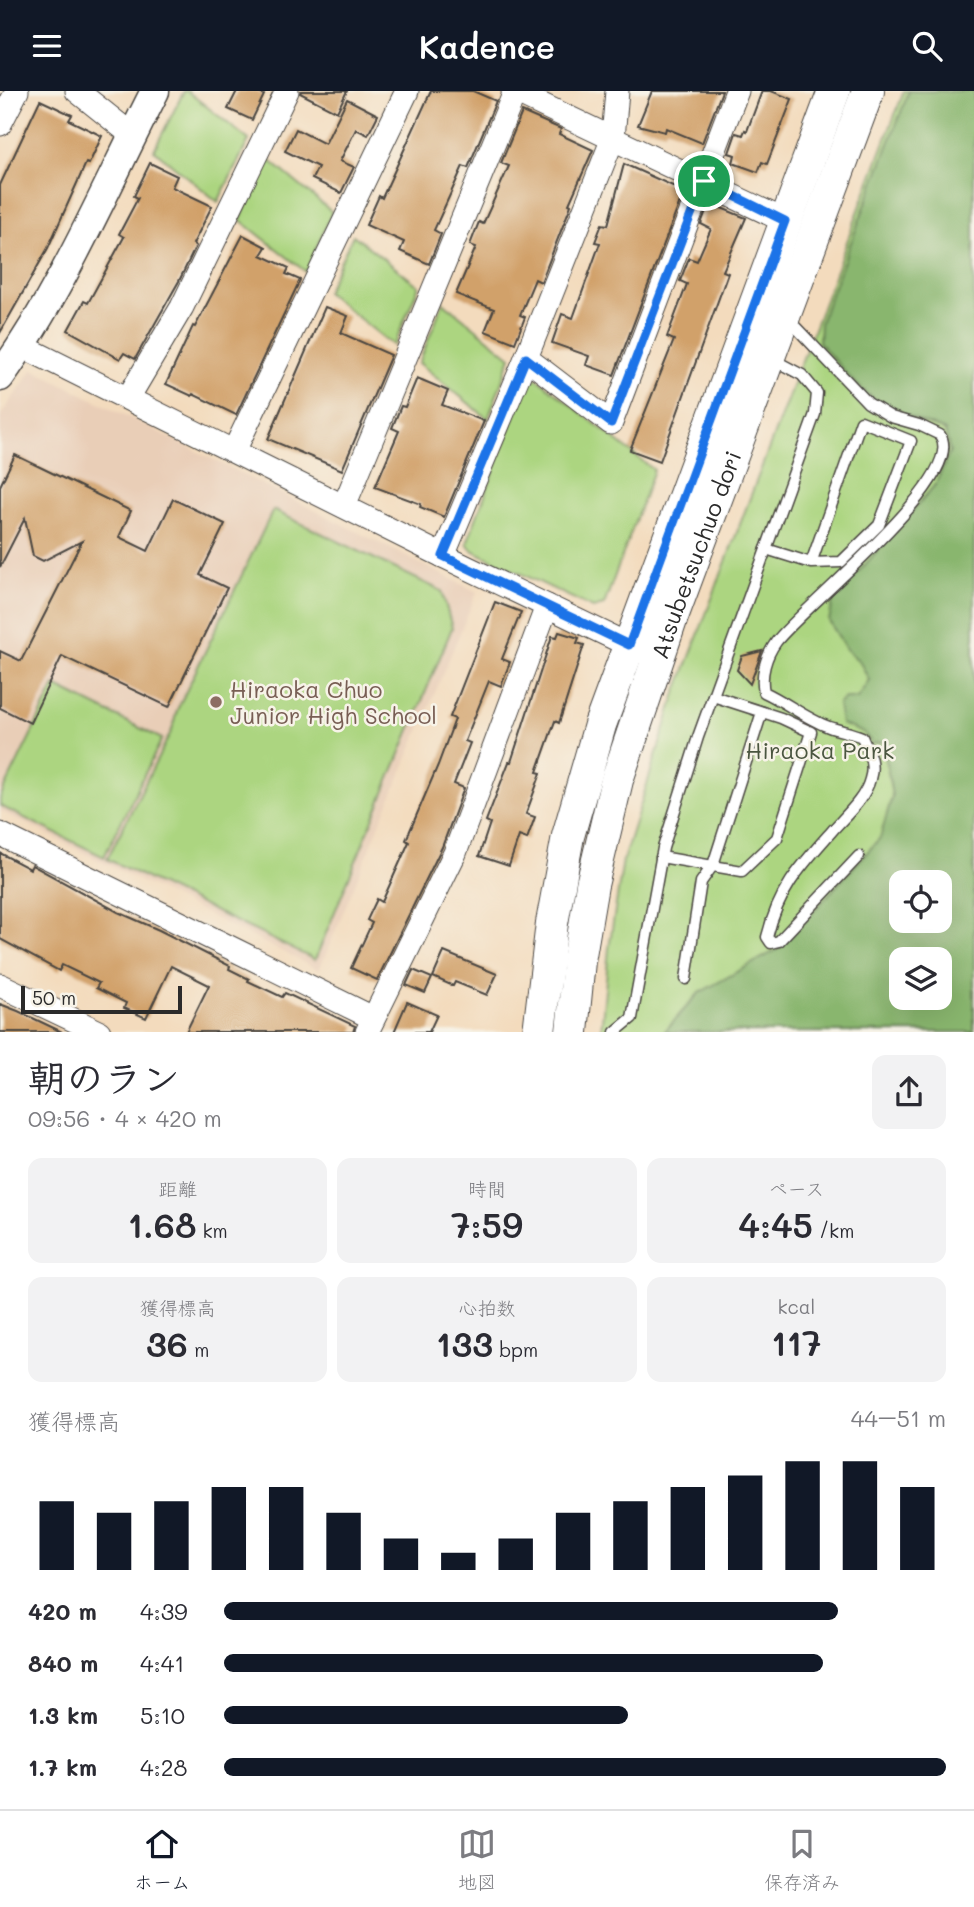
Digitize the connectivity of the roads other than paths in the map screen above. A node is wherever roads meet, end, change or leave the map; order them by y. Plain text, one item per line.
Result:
1 (17, 91) edge
2 (77, 91) edge
3 (155, 91) edge
4 (287, 91) edge
5 (407, 91) edge
6 (617, 91) edge
7 (737, 91) edge
8 (834, 91) edge
9 (868, 91) edge
10 (514, 92) edge
11 (0, 124) edge
12 (132, 135) junction
13 (613, 138) junction
14 (704, 181) junction
15 (785, 221) junction
16 (785, 315) junction
17 (22, 346) junction
18 (769, 357) junction
19 (526, 358) junction
20 (0, 377) edge
21 (128, 398) junction
22 (234, 451) junction
23 (344, 506) junction
24 (766, 549) junction
25 (443, 556) junction
26 (811, 563) junction
27 (547, 606) junction
28 (643, 653) junction
29 (713, 696) junction
30 (762, 712) junction
31 (0, 834) edge
32 (859, 856) dead end
33 (661, 857) junction
34 (713, 865) junction
35 (686, 979) dead end
36 (0, 985) edge
37 (59, 1023) edge
38 (370, 1025) edge
39 (99, 1032) edge
40 (539, 1032) edge
41 (572, 1032) edge
42 (615, 1032) edge

1 - 11 street
2 - 12 street
3 - 12 street
4 - 21 street
5 - 22 street
6 - 13 street
7 - 14 street
8 - 15 main road, Atsubetsuchuo dori
9 - 16 main road, Atsubetsuchuo dori
10 - 13 street
10 - 23 street
12 - 17 street
13 - 14 street
13 - 19 street
14 - 15 street
14 - 19 street
15 - 28 main road, Atsubetsuchuo dori
16 - 18 main road, Atsubetsuchuo dori
16 - 32 lane
17 - 20 street
17 - 21 street
18 - 24 lane
18 - 28 main road, Atsubetsuchuo dori
19 - 25 street
21 - 22 street
22 - 23 street
23 - 25 street
24 - 26 lane
24 - 29 lane
25 - 27 street
26 - 26 lane
27 - 28 street
27 - 38 street
28 - 40 main road, Atsubetsuchuo dori
28 - 41 main road, Atsubetsuchuo dori
29 - 30 lane
29 - 33 lane
30 - 34 lane
30 - 34 lane
31 - 38 street
33 - 34 lane
33 - 42 lane
34 - 35 lane
36 - 37 street
37 - 39 street

